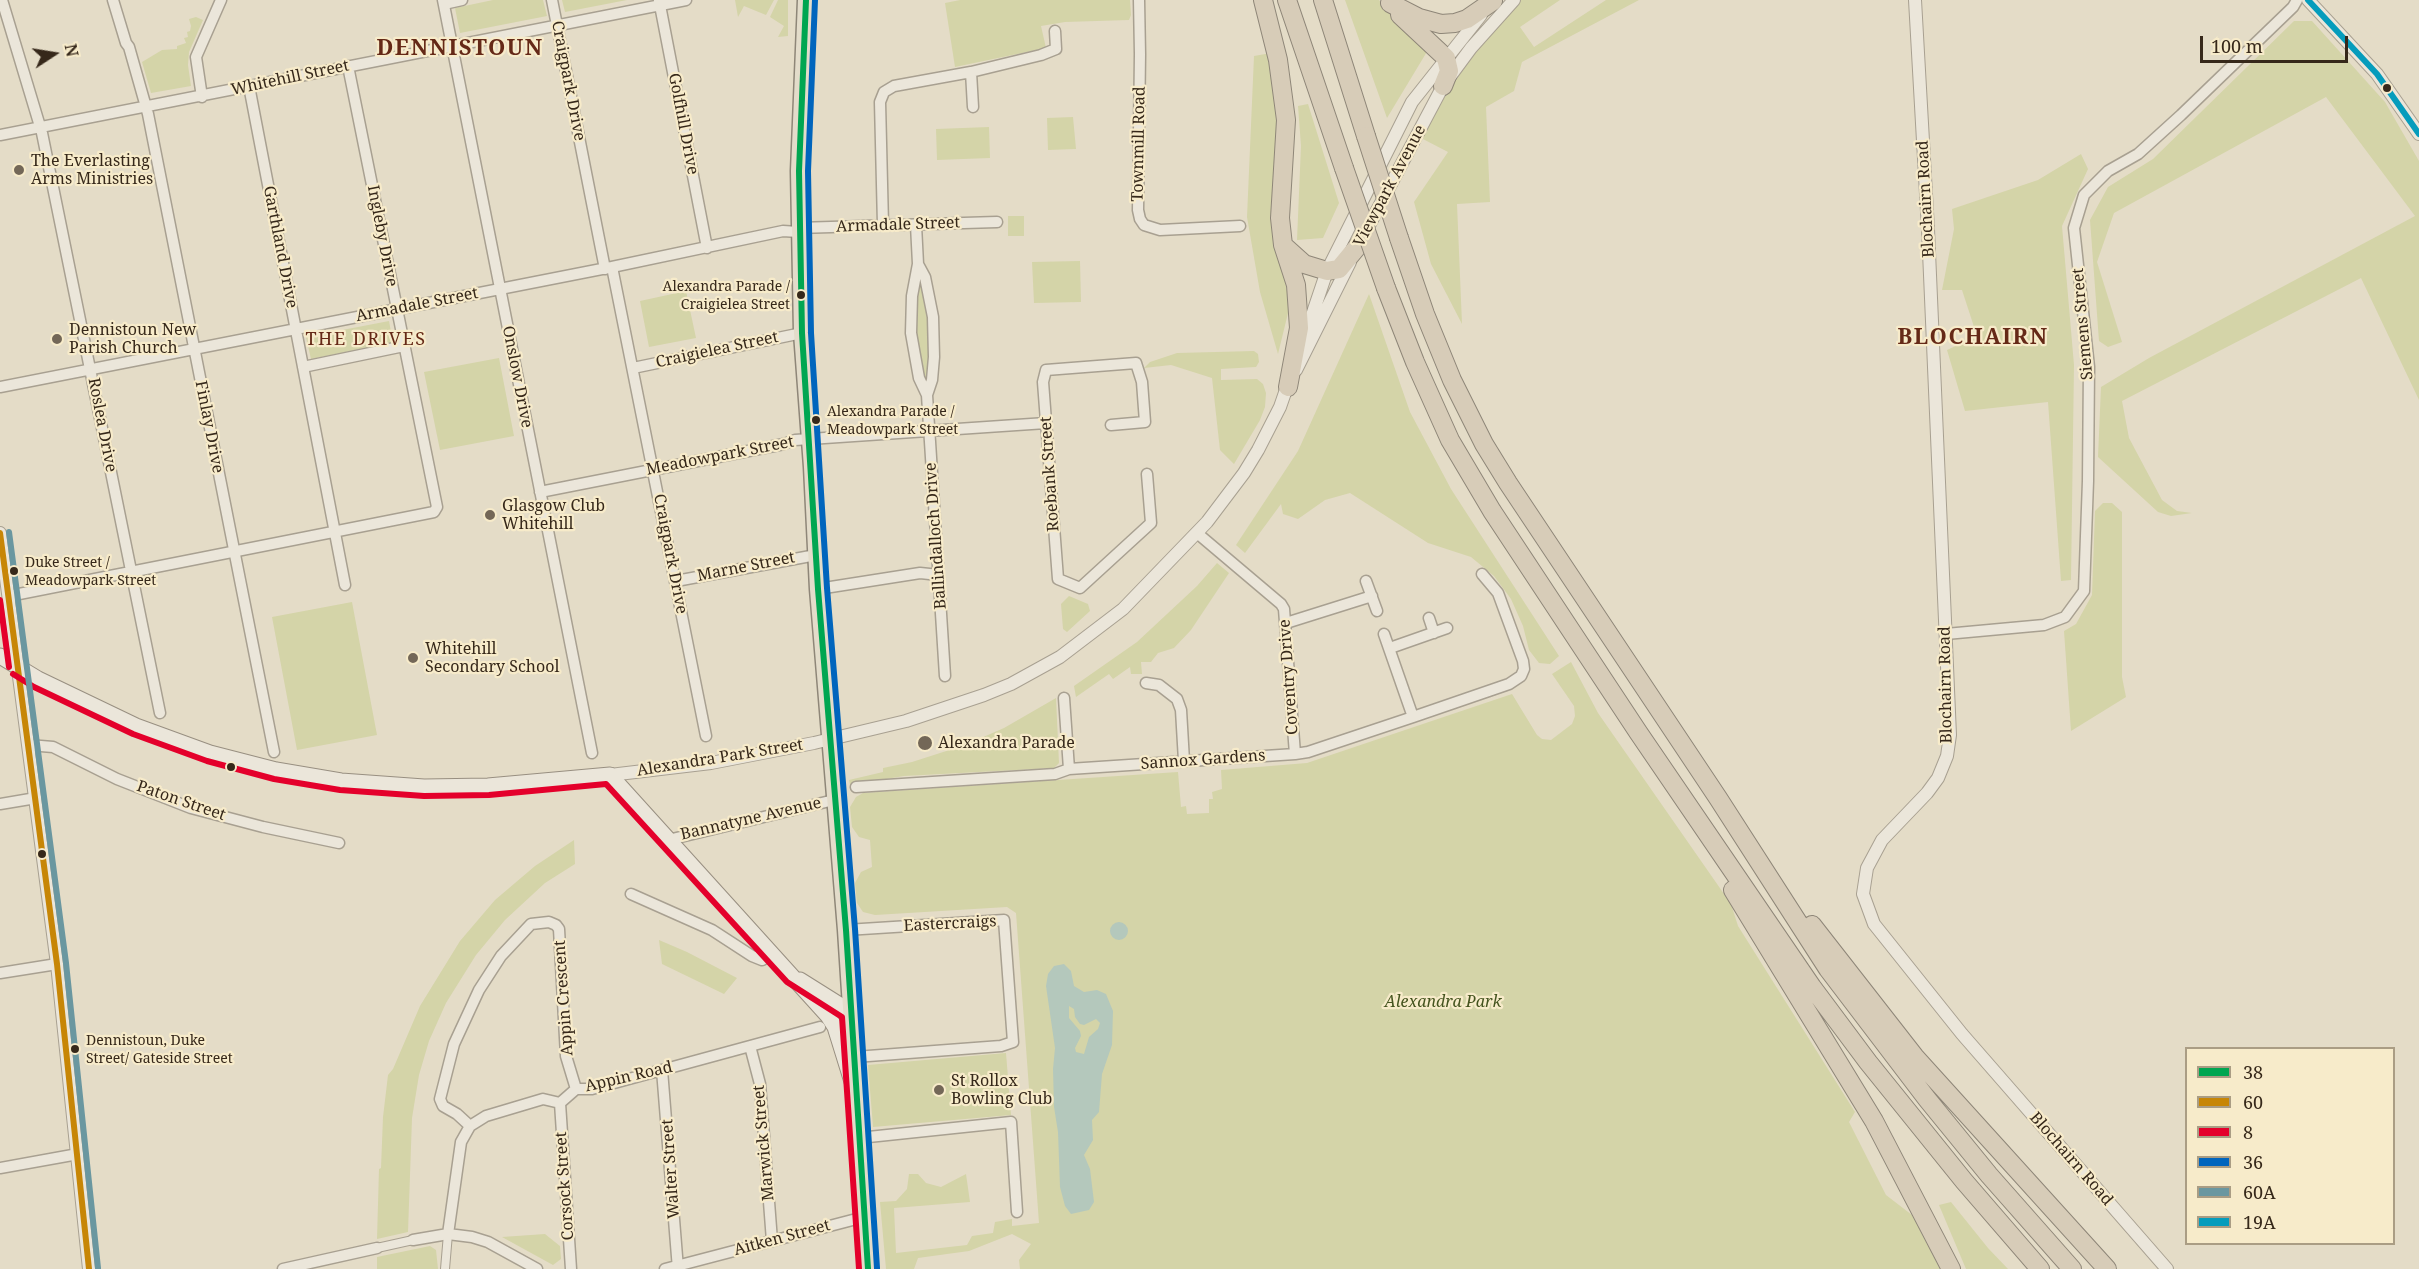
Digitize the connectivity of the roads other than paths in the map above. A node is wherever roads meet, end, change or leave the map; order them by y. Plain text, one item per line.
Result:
1 (2, 0) edge
2 (113, 0) edge
3 (221, 0) edge
4 (462, 0) edge
5 (552, 0) edge
6 (686, 0) edge
7 (806, 0) edge
8 (1139, 0) edge
9 (1263, 0) edge
10 (1287, 0) edge
11 (1323, 0) edge
12 (1493, 0) edge
13 (1514, 0) edge
14 (1915, 0) edge
15 (2297, 0) edge
16 (2308, 0) edge
17 (444, 2) edge
18 (1388, 2) edge
19 (659, 3) edge
20 (557, 25) junction
21 (1055, 31) dead end
22 (452, 46) junction
23 (1446, 58) junction
24 (348, 66) junction
25 (971, 72) junction
26 (249, 86) junction
27 (1443, 86) junction
28 (202, 97) junction
29 (146, 106) junction
30 (974, 107) dead end
31 (40, 127) junction
32 (2419, 134) edge
33 (0, 135) edge
34 (997, 222) dead end
35 (883, 225) junction
36 (916, 225) junction
37 (1240, 226) dead end
38 (798, 230) junction
39 (1283, 245) junction
40 (1358, 246) junction
41 (707, 248) junction
42 (918, 264) junction
43 (609, 268) junction
44 (1327, 272) junction
45 (500, 289) junction
46 (397, 309) junction
47 (296, 329) junction
48 (802, 333) junction
49 (405, 346) junction
50 (193, 349) junction
51 (303, 367) junction
52 (633, 368) junction
53 (91, 370) junction
54 (0, 387) edge
55 (1288, 387) junction
56 (927, 395) junction
57 (1046, 423) junction
58 (1111, 425) dead end
59 (929, 431) junction
60 (809, 439) junction
61 (653, 469) junction
62 (1147, 474) dead end
63 (540, 492) junction
64 (335, 532) junction
65 (0, 533) edge
66 (1197, 533) junction
67 (0, 538) edge
68 (234, 552) junction
69 (816, 555) junction
70 (131, 572) junction
71 (1482, 574) dead end
72 (939, 575) junction
73 (675, 581) junction
74 (1366, 581) dead end
75 (345, 585) dead end
76 (818, 589) junction
77 (9, 596) junction
78 (1372, 596) junction
79 (1377, 611) dead end
80 (1428, 618) dead end
81 (1286, 622) junction
82 (1447, 628) dead end
83 (1434, 633) junction
84 (1384, 634) dead end
85 (1946, 634) junction
86 (1390, 648) junction
87 (0, 656) edge
88 (18, 666) junction
89 (945, 676) dead end
90 (1146, 683) dead end
91 (1064, 698) dead end
92 (160, 713) dead end
93 (1413, 717) junction
94 (1638, 732) junction
95 (706, 736) dead end
96 (830, 740) junction
97 (28, 745) junction
98 (274, 752) dead end
99 (592, 753) dead end
100 (1294, 754) junction
101 (1184, 761) junction
102 (1069, 769) junction
103 (610, 775) junction
104 (856, 787) dead end
105 (36, 798) junction
106 (1718, 798) junction
107 (834, 800) junction
108 (0, 804) edge
109 (666, 837) junction
110 (339, 843) dead end
111 (631, 894) dead end
112 (846, 930) junction
113 (773, 954) junction
114 (57, 964) junction
115 (0, 973) edge
116 (793, 975) junction
117 (851, 1012) junction
118 (824, 1021) junction
119 (750, 1046) junction
120 (855, 1057) junction
121 (662, 1070) junction
122 (576, 1089) junction
123 (857, 1099) junction
124 (560, 1103) junction
125 (470, 1126) junction
126 (859, 1138) junction
127 (78, 1154) junction
128 (0, 1168) edge
129 (1017, 1212) dead end
130 (864, 1217) junction
131 (448, 1234) junction
132 (413, 1240) joint
133 (772, 1241) junction
134 (377, 1248) joint
135 (677, 1267) edge
136 (90, 1269) edge
137 (283, 1269) edge
138 (445, 1269) edge
139 (537, 1269) edge
140 (571, 1269) edge
141 (665, 1269) edge
142 (868, 1269) edge
143 (1951, 1269) edge
144 (2040, 1269) edge
145 (2072, 1269) edge
146 (2107, 1269) edge
147 (2167, 1269) edge

1 - 31 street, Roslea Drive
2 - 29 street, Finlay Drive
3 - 28 street
4 - 17 street
5 - 20 street, Craigpark Drive
6 - 19 street, Whitehill Street
7 - 38 main road
8 - 37 street, Townmill Road
9 - 39 highway
10 - 94 highway, bridge
11 - 106 highway, bridge
12 - 18 highway
12 - 23 street, Viewpark Avenue
13 - 27 street, Viewpark Avenue
14 - 85 street, Blochairn Road
15 - 85 street, Siemens Street
16 - 32 street
17 - 22 street, Onslow Drive
18 - 23 highway
19 - 20 street, Whitehill Street
19 - 41 street, Golfhill Drive
20 - 22 street, Whitehill Street
20 - 43 street, Craigpark Drive
21 - 25 street
22 - 24 street, Whitehill Street
22 - 45 street, Onslow Drive
23 - 27 highway
23 - 44 street, Viewpark Avenue
24 - 26 street, Whitehill Street
24 - 46 street, Ingleby Drive
25 - 30 street
25 - 35 street
26 - 28 street, Whitehill Street
26 - 47 street, Garthland Drive
27 - 40 street, Viewpark Avenue
28 - 29 street, Whitehill Street
29 - 31 street, Whitehill Street
29 - 50 street, Finlay Drive
31 - 33 street, Whitehill Street
31 - 53 street, Roslea Drive
34 - 36 street, Armadale Street
35 - 36 street, Armadale Street
35 - 38 street, Armadale Street
36 - 42 street, Ballindalloch Drive
38 - 41 street, Armadale Street
38 - 48 main road
39 - 44 highway
39 - 55 highway
40 - 44 highway
40 - 55 street, Viewpark Avenue
41 - 43 street, Armadale Street
42 - 56 street, Ballindalloch Drive
42 - 56 street, Ballindalloch Drive
43 - 45 street, Armadale Street
43 - 52 street, Craigpark Drive
44 - 55 street, Viewpark Avenue
45 - 46 street, Armadale Street
45 - 63 street, Onslow Drive
46 - 47 street, Armadale Street
46 - 49 street, Ingleby Drive
47 - 50 street, Armadale Street
47 - 51 street, Garthland Drive
48 - 52 street, Craigielea Street
48 - 60 main road
49 - 51 street
49 - 64 street, Ingleby Drive
50 - 53 street, Armadale Street
50 - 68 street, Finlay Drive
51 - 64 street, Garthland Drive
52 - 61 street, Craigpark Drive
53 - 54 street, Armadale Street
53 - 70 street, Roslea Drive
55 - 66 street, Viewpark Avenue
56 - 59 street, Ballindalloch Drive
57 - 58 street, Roebank Street
57 - 59 street, Meadowpark Street
57 - 62 street, Roebank Street
59 - 60 street, Meadowpark Street
59 - 72 street, Ballindalloch Drive
60 - 61 street, Meadowpark Street
60 - 69 main road
61 - 63 street, Meadowpark Street
61 - 73 street, Craigpark Drive
63 - 99 street, Onslow Drive
64 - 68 street
64 - 75 street, Garthland Drive
65 - 67 street
66 - 81 street, Coventry Drive
66 - 96 street, Alexandra Park Street
67 - 77 street
68 - 70 street
68 - 98 street, Finlay Drive
69 - 73 street, Marne Street
69 - 76 main road
70 - 77 street
70 - 92 street, Roslea Drive
71 - 93 street, Sannox Gardens
72 - 76 street
72 - 89 street, Ballindalloch Drive
73 - 95 street, Craigpark Drive
74 - 78 street
76 - 96 main road
77 - 88 street
78 - 79 street
78 - 81 street
80 - 83 street
81 - 100 street, Coventry Drive
82 - 83 street
83 - 86 street
84 - 86 street
85 - 147 street, Blochairn Road
86 - 93 street
87 - 88 main road
88 - 97 street
88 - 103 main road
90 - 101 street
91 - 102 street
93 - 100 street, Sannox Gardens
94 - 143 highway
94 - 144 highway
96 - 103 street, Alexandra Park Street
96 - 107 main road
97 - 105 street
97 - 110 street, Paton Street
100 - 101 street, Sannox Gardens
101 - 102 street, Sannox Gardens
102 - 104 street, Sannox Gardens
103 - 109 main road
105 - 108 street
105 - 114 street
106 - 145 highway
106 - 146 highway
107 - 109 street, Bannatyne Avenue
107 - 112 main road
109 - 113 main road
111 - 113 street
112 - 117 main road
112 - 120 street, Eastercraigs
113 - 116 main road
114 - 115 street
114 - 127 street
116 - 117 main road
116 - 118 main road
117 - 120 main road
118 - 119 street, Appin Road
118 - 123 main road
119 - 121 street, Appin Road
119 - 133 street, Marwick Street
120 - 123 main road
121 - 122 street, Appin Road
121 - 135 street, Walter Street
122 - 124 street, Appin Road
122 - 125 street, Appin Crescent
123 - 126 main road
124 - 125 street
124 - 140 street, Corsock Street
125 - 131 street
126 - 129 street
126 - 130 main road
127 - 128 street
127 - 136 street
130 - 133 street, Aitken Street
130 - 142 main road
131 - 132 street
131 - 138 street
131 - 139 street
132 - 134 street
133 - 135 street, Aitken Street
134 - 137 street
135 - 141 street, Aitken Street

